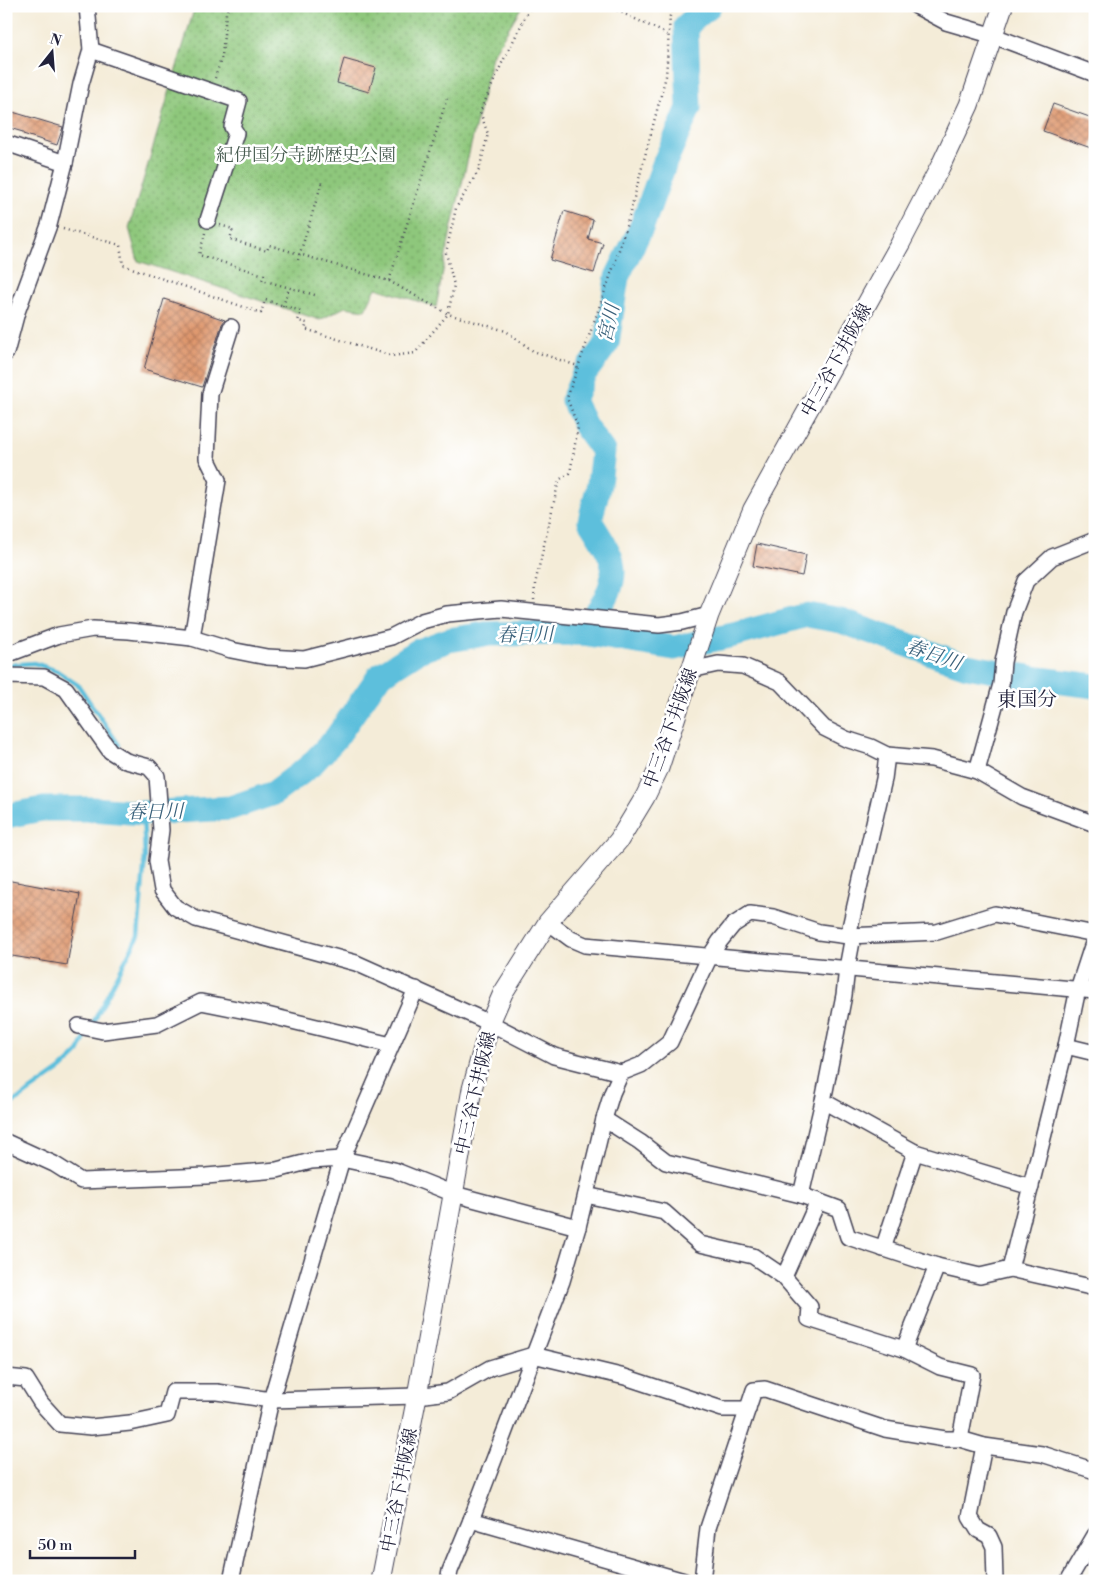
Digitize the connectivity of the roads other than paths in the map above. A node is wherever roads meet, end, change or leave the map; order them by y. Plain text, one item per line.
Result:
1 (87, 6) edge
2 (916, 6) edge
3 (1003, 6) edge
4 (994, 36) junction
5 (91, 50) junction
6 (1095, 74) edge
7 (6, 143) edge
8 (65, 164) junction
9 (208, 220) road end
10 (12, 310) edge
11 (231, 327) dead end
12 (6, 353) edge
13 (1095, 540) edge
14 (707, 620) junction
15 (192, 638) junction
16 (6, 655) edge
17 (692, 668) junction
18 (6, 676) edge
19 (887, 755) junction
20 (977, 771) junction
21 (1095, 824) edge
22 (548, 922) junction
23 (851, 936) junction
24 (1095, 936) edge
25 (710, 956) junction
26 (847, 968) junction
27 (416, 989) junction
28 (1078, 989) junction
29 (1095, 991) edge
30 (490, 1023) junction
31 (79, 1026) dead end
32 (391, 1045) junction
33 (1066, 1046) junction
34 (1095, 1052) edge
35 (621, 1073) junction
36 (823, 1101) junction
37 (604, 1119) junction
38 (6, 1142) edge
39 (915, 1152) junction
40 (342, 1160) junction
41 (1031, 1187) junction
42 (454, 1194) junction
43 (586, 1195) junction
44 (801, 1195) junction
45 (818, 1201) junction
46 (578, 1227) junction
47 (883, 1249) junction
48 (937, 1266) junction
49 (1010, 1269) junction
50 (784, 1277) junction
51 (1095, 1288) edge
52 (904, 1349) junction
53 (533, 1355) junction
54 (6, 1377) edge
55 (417, 1396) junction
56 (271, 1400) junction
57 (748, 1409) junction
58 (960, 1439) junction
59 (984, 1446) junction
60 (1095, 1471) edge
61 (471, 1520) junction
62 (1095, 1536) edge
63 (233, 1580) edge
64 (381, 1581) edge
65 (448, 1581) edge
66 (684, 1581) edge
67 (702, 1581) edge
68 (995, 1581) edge
69 (1068, 1581) edge

1 - 5 street
2 - 4 street
3 - 4 main road, 中三谷下井阪線
4 - 6 street
4 - 14 main road, 中三谷下井阪線
5 - 8 street
5 - 9 street
7 - 8 street
8 - 10 street
10 - 12 street
11 - 15 street
13 - 20 street
14 - 15 street
14 - 17 main road, 中三谷下井阪線
15 - 16 street
17 - 19 street
17 - 22 main road, 中三谷下井阪線
18 - 27 street
19 - 20 street
19 - 23 street
20 - 21 street
22 - 25 street
22 - 30 main road, 中三谷下井阪線
23 - 24 street
23 - 25 street
23 - 26 street
24 - 28 street
25 - 26 street
25 - 35 street
26 - 28 street
26 - 36 street
27 - 30 street
27 - 32 street
28 - 29 street
28 - 33 street
30 - 35 street
30 - 42 main road, 中三谷下井阪線
31 - 32 street
32 - 40 street
33 - 34 street
33 - 41 street
35 - 37 street
36 - 39 street
36 - 44 street
37 - 43 street
37 - 44 street
38 - 40 street
39 - 41 street
39 - 47 street
40 - 42 street
40 - 56 street
41 - 49 street
42 - 46 street
42 - 55 main road, 中三谷下井阪線
43 - 46 street
43 - 50 street
44 - 45 street
45 - 47 street
45 - 50 street
46 - 53 street
47 - 48 street
48 - 49 street
48 - 52 street
49 - 51 street
50 - 52 street
52 - 58 street
53 - 55 street
53 - 57 street
53 - 61 street
54 - 56 street
55 - 56 street
55 - 64 main road, 中三谷下井阪線
56 - 63 street
57 - 58 street
57 - 67 street
58 - 59 street
59 - 60 street
59 - 68 street
61 - 65 street
61 - 66 street
62 - 69 street

